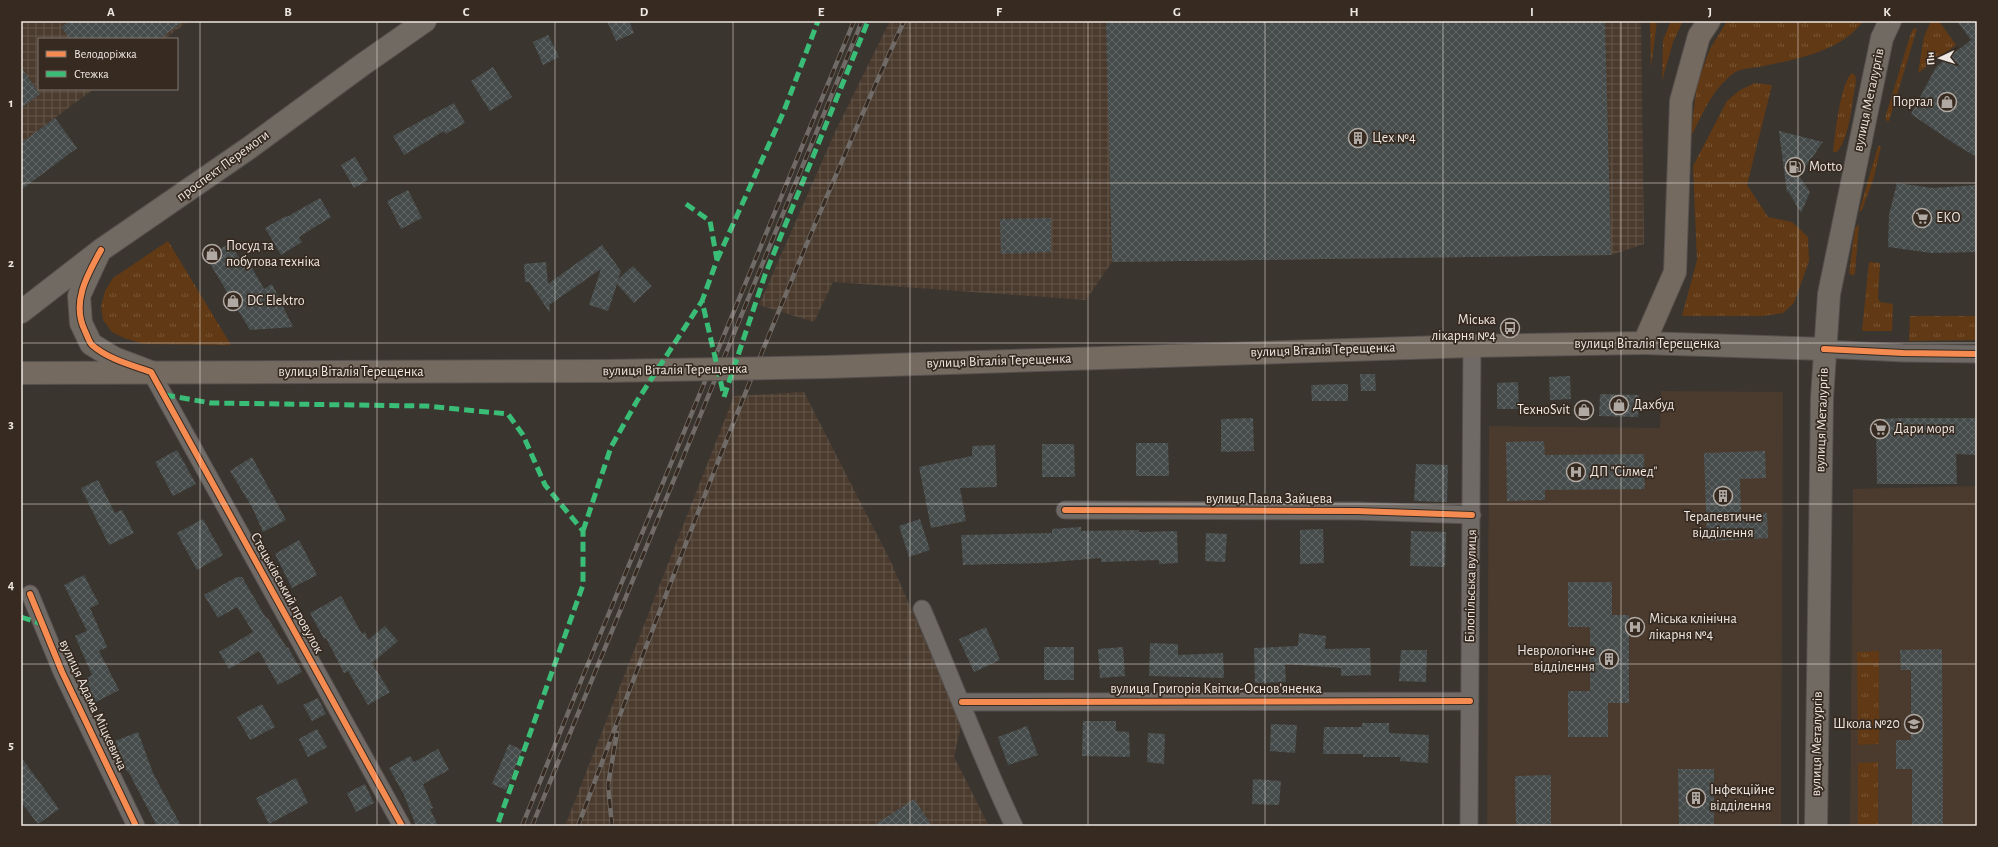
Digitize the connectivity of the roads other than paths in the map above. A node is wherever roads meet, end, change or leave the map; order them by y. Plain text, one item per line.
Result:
1 (425, 21) edge
2 (1709, 21) edge
3 (1890, 21) edge
4 (101, 250) junction
5 (21, 312) edge
6 (1644, 343) junction
7 (1472, 346) junction
8 (1824, 349) junction
9 (1977, 354) edge
10 (151, 372) junction
11 (21, 373) edge
12 (1065, 510) dead end
13 (1472, 515) junction
14 (30, 594) dead end
15 (922, 608) dead end
16 (1470, 701) junction
17 (962, 702) junction
18 (136, 826) edge
19 (402, 826) edge
20 (1014, 826) edge
21 (1469, 826) edge
22 (1816, 826) edge

1 - 4 main road, проспект Перемоги
2 - 6 main road
3 - 8 main road, вулиця Металургів
4 - 5 main road, проспект Перемоги
4 - 10 main road
6 - 7 main road, вулиця Віталія Терещенка
6 - 8 main road, вулиця Віталія Терещенка
7 - 10 main road, вулиця Віталія Терещенка, bridge
7 - 13 street, Білопільська вулиця
8 - 9 street, вулиця Віталія Терещенка
8 - 22 main road, вулиця Металургів
10 - 11 main road, вулиця Віталія Терещенка
10 - 19 street, Стецьківський провулок
12 - 13 street, вулиця Павла Зайцева
13 - 16 street, Білопільська вулиця
14 - 18 street, вулиця Адама Міцкевича
15 - 17 street
16 - 17 street, вулиця Григорія Квітки-Основʼяненка
16 - 21 street, Білопільська вулиця
17 - 20 street

